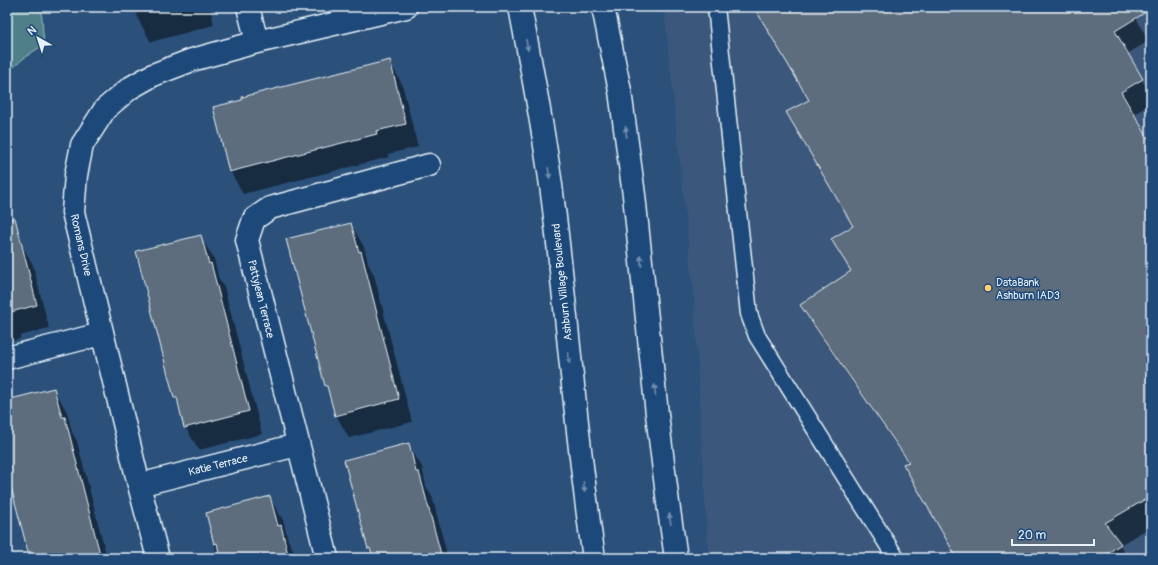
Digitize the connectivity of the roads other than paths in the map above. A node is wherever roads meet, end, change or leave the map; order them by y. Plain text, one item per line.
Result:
1 (248, 7) edge
2 (406, 7) edge
3 (520, 7) edge
4 (603, 7) edge
5 (716, 7) edge
6 (257, 42) junction
7 (429, 165) dead end
8 (101, 334) junction
9 (7, 358) edge
10 (297, 445) junction
11 (138, 485) junction
12 (158, 558) edge
13 (327, 558) edge
14 (594, 558) edge
15 (676, 558) edge
16 (896, 558) edge

1 - 6 street
2 - 6 street, Romans Drive
3 -> 14 street, Ashburn Village Boulevard
15 -> 4 street
5 - 16 lane
6 - 8 street, Romans Drive
7 - 10 street, Pattyjean Terrace
8 - 9 street
8 - 11 street, Romans Drive
10 - 11 street, Katie Terrace
10 - 13 street, Pattyjean Terrace
11 - 12 street, Romans Drive

